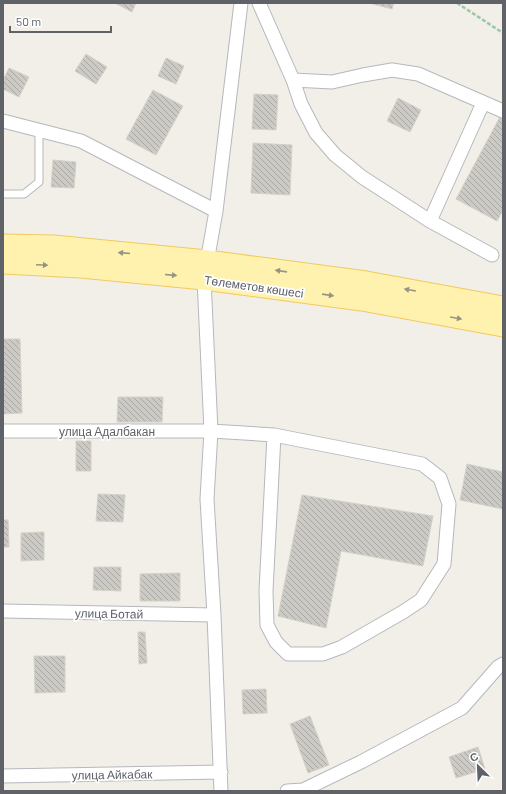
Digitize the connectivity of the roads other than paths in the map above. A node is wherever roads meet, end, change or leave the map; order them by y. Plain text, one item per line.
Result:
1 (241, 3) edge
2 (259, 3) edge
3 (293, 80) junction
4 (483, 102) junction
5 (503, 110) edge
6 (3, 121) edge
7 (39, 130) junction
8 (3, 194) edge
9 (216, 211) junction
10 (430, 221) junction
11 (3, 245) edge
12 (492, 255) dead end
13 (3, 263) edge
14 (205, 270) junction
15 (503, 307) edge
16 (503, 326) edge
17 (3, 430) edge
18 (211, 431) junction
19 (274, 435) junction
20 (3, 611) edge
21 (214, 615) junction
22 (503, 664) edge
23 (220, 772) junction
24 (3, 776) edge
25 (221, 791) edge
26 (288, 791) edge

1 - 9 street
2 - 3 street
3 - 4 street
3 - 10 street
4 - 5 street
4 - 10 street
6 - 7 street
7 - 8 lane
7 - 9 street
9 - 14 street
10 - 12 street
14 -> 11 main road, Төлеметов көшесі
13 -> 14 main road, Төлеметов көшесі
15 -> 14 main road, Төлеметов көшесі
14 -> 16 main road, Төлеметов көшесі
14 - 18 street
17 - 18 street, улица Адалбакан
18 - 19 street, улица Адалбакан
18 - 21 street
19 - 19 street, улица Адалбакан
20 - 21 street, улица Ботай
21 - 23 street
22 - 26 street
23 - 24 street, улица Айкабак
23 - 25 street

